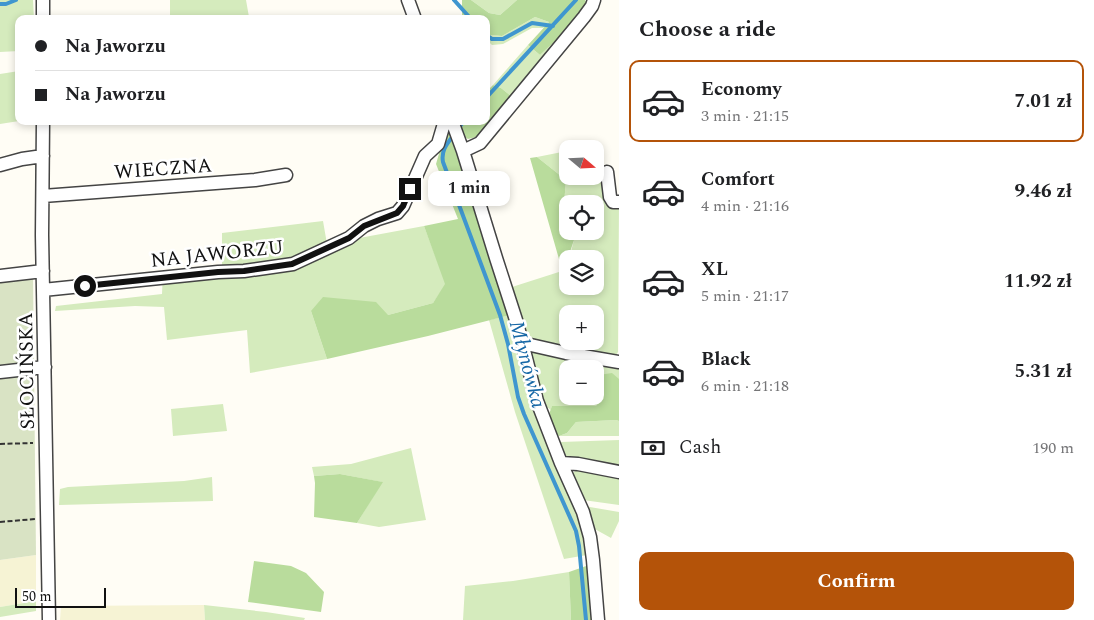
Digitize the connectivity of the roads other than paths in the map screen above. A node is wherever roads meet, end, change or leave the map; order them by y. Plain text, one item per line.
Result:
1 (43, 0) edge
2 (408, 0) edge
3 (594, 0) edge
4 (44, 15) edge
5 (414, 15) edge
6 (43, 125) edge
7 (444, 125) edge
8 (454, 125) edge
9 (463, 151) junction
10 (43, 156) junction
11 (0, 165) edge
12 (607, 172) dead end
13 (286, 175) dead end
14 (43, 196) junction
15 (619, 202) edge
16 (43, 271) junction
17 (0, 276) edge
18 (43, 290) junction
19 (522, 343) junction
20 (619, 362) edge
21 (45, 367) junction
22 (0, 372) edge
23 (561, 463) junction
24 (619, 472) edge
25 (50, 620) edge
26 (598, 620) edge

1 - 4 street
2 - 5 street
3 - 9 street
6 - 10 street, SŁOCIŃSKA
7 - 18 street, NA JAWORZU
8 - 9 street
9 - 19 street
10 - 11 street
10 - 14 street, SŁOCIŃSKA
12 - 15 street
13 - 14 street, WIECZNA
14 - 16 street, SŁOCIŃSKA
16 - 17 street
16 - 18 street, SŁOCIŃSKA
18 - 21 street, SŁOCIŃSKA
19 - 20 street
19 - 23 street
21 - 22 street
21 - 25 street, SŁOCIŃSKA
23 - 24 street
23 - 26 street

